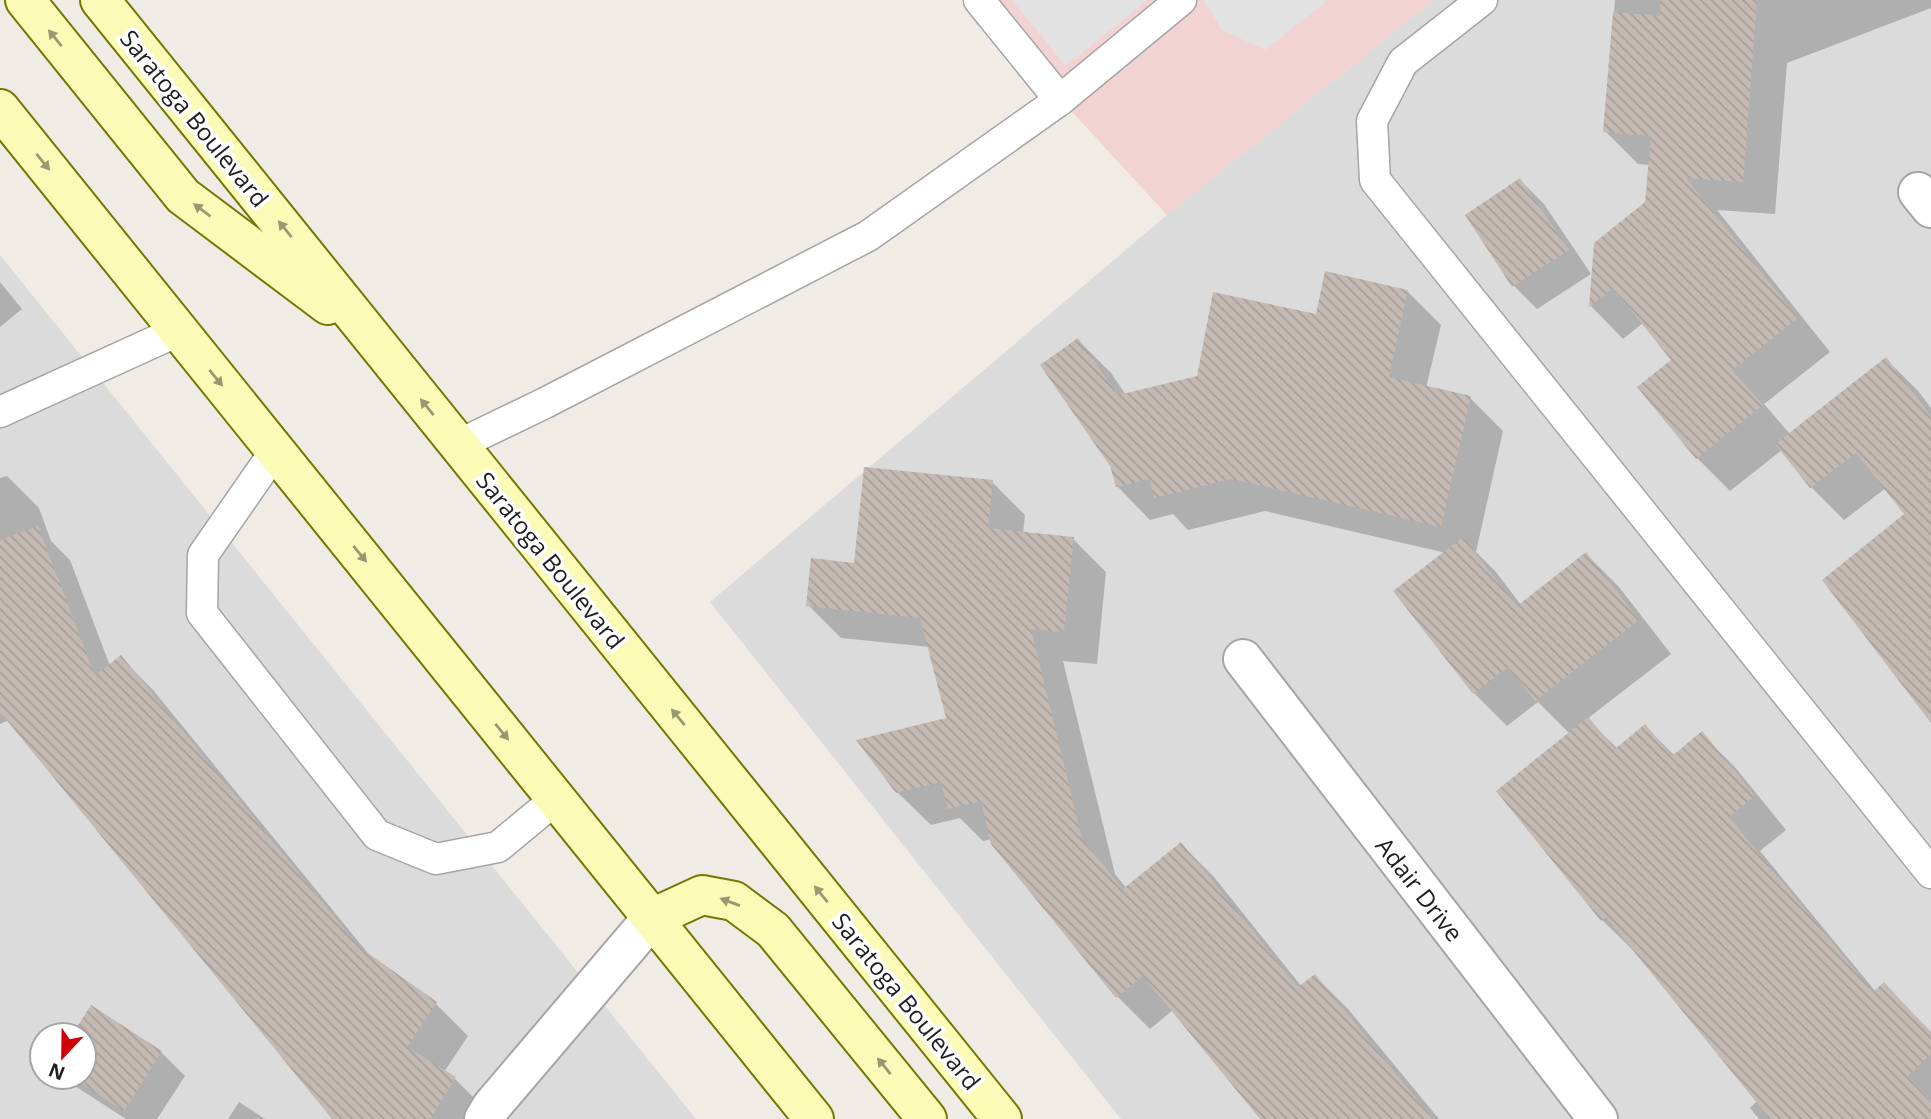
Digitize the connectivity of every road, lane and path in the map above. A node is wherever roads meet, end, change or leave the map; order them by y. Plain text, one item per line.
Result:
1 (25, 0) edge
2 (100, 0) edge
3 (979, 0) edge
4 (1181, 0) edge
5 (1482, 0) edge
6 (1060, 100) junction
7 (0, 109) edge
8 (178, 331) junction
9 (374, 340) junction
10 (0, 412) edge
11 (458, 445) junction
12 (276, 450) junction
13 (1242, 659) dead end
14 (556, 799) junction
15 (1931, 873) edge
16 (652, 918) junction
17 (484, 1119) edge
18 (814, 1119) edge
19 (927, 1119) edge
20 (1002, 1119) edge
21 (1598, 1119) edge

9 -> 1 main road
9 -> 2 main road, Saratoga Boulevard
3 - 6 lane
4 - 6 lane
5 - 15 lane
6 - 11 lane
7 -> 8 main road
8 - 10 lane
8 -> 12 main road
11 -> 9 main road, Saratoga Boulevard
20 -> 11 main road, Saratoga Boulevard
12 -> 14 main road
12 - 14 lane
13 - 21 street, Adair Drive
14 - 16 main road
16 - 17 street
16 - 18 main road
19 -> 16 main road

